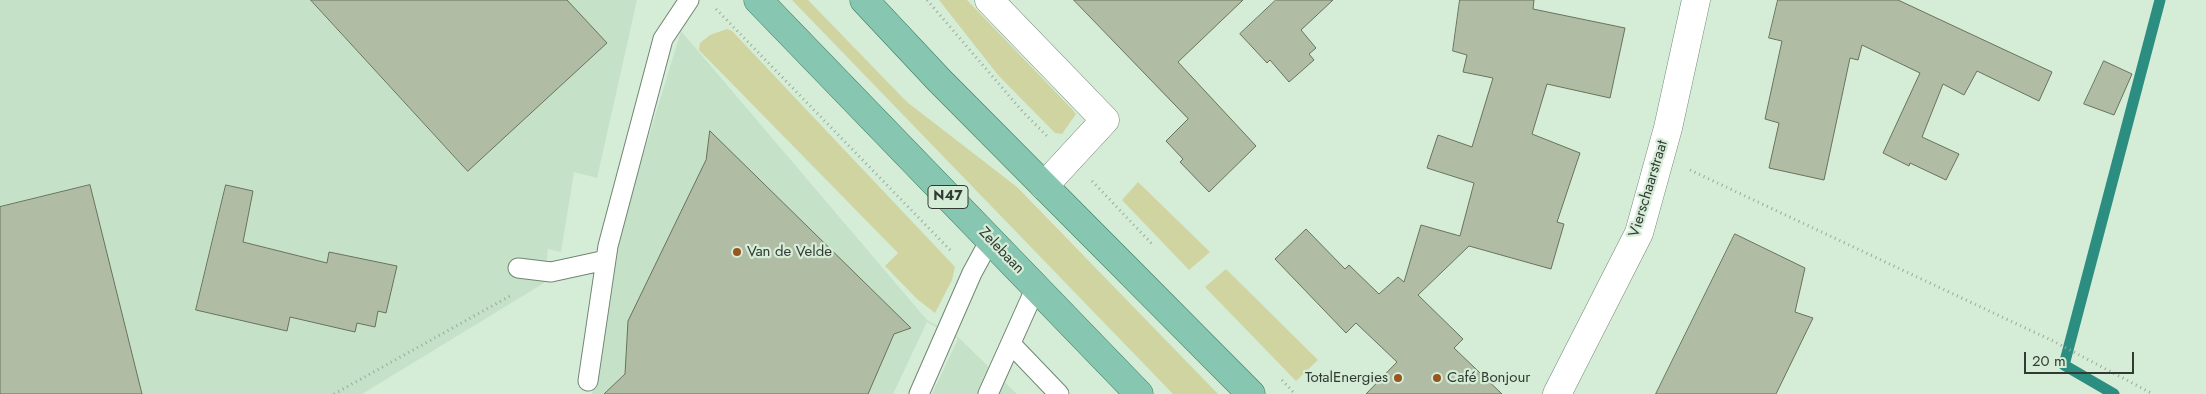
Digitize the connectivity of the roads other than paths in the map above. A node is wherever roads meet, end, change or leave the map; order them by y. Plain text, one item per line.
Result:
1 (689, 0) edge
2 (758, 0) edge
3 (864, 0) edge
4 (988, 0) edge
5 (1696, 0) edge
6 (1044, 186) junction
7 (990, 240) junction
8 (606, 260) junction
9 (525, 268) road end
10 (1036, 287) junction
11 (1010, 344) junction
12 (588, 381) dead end
13 (919, 394) edge
14 (988, 394) edge
15 (1059, 394) edge
16 (1139, 394) edge
17 (1251, 394) edge
18 (1557, 394) edge

1 - 8 lane
2 - 7 main road, Zelebaan / N47
3 - 6 main road
4 - 6 street
5 - 18 street, Vierschaarstraat
6 - 17 main road
7 - 10 main road, Zelebaan / N47
7 - 13 lane
8 - 9 lane
8 - 12 lane
10 - 11 lane
10 - 16 main road, Zelebaan / N47
11 - 14 lane
11 - 15 lane

